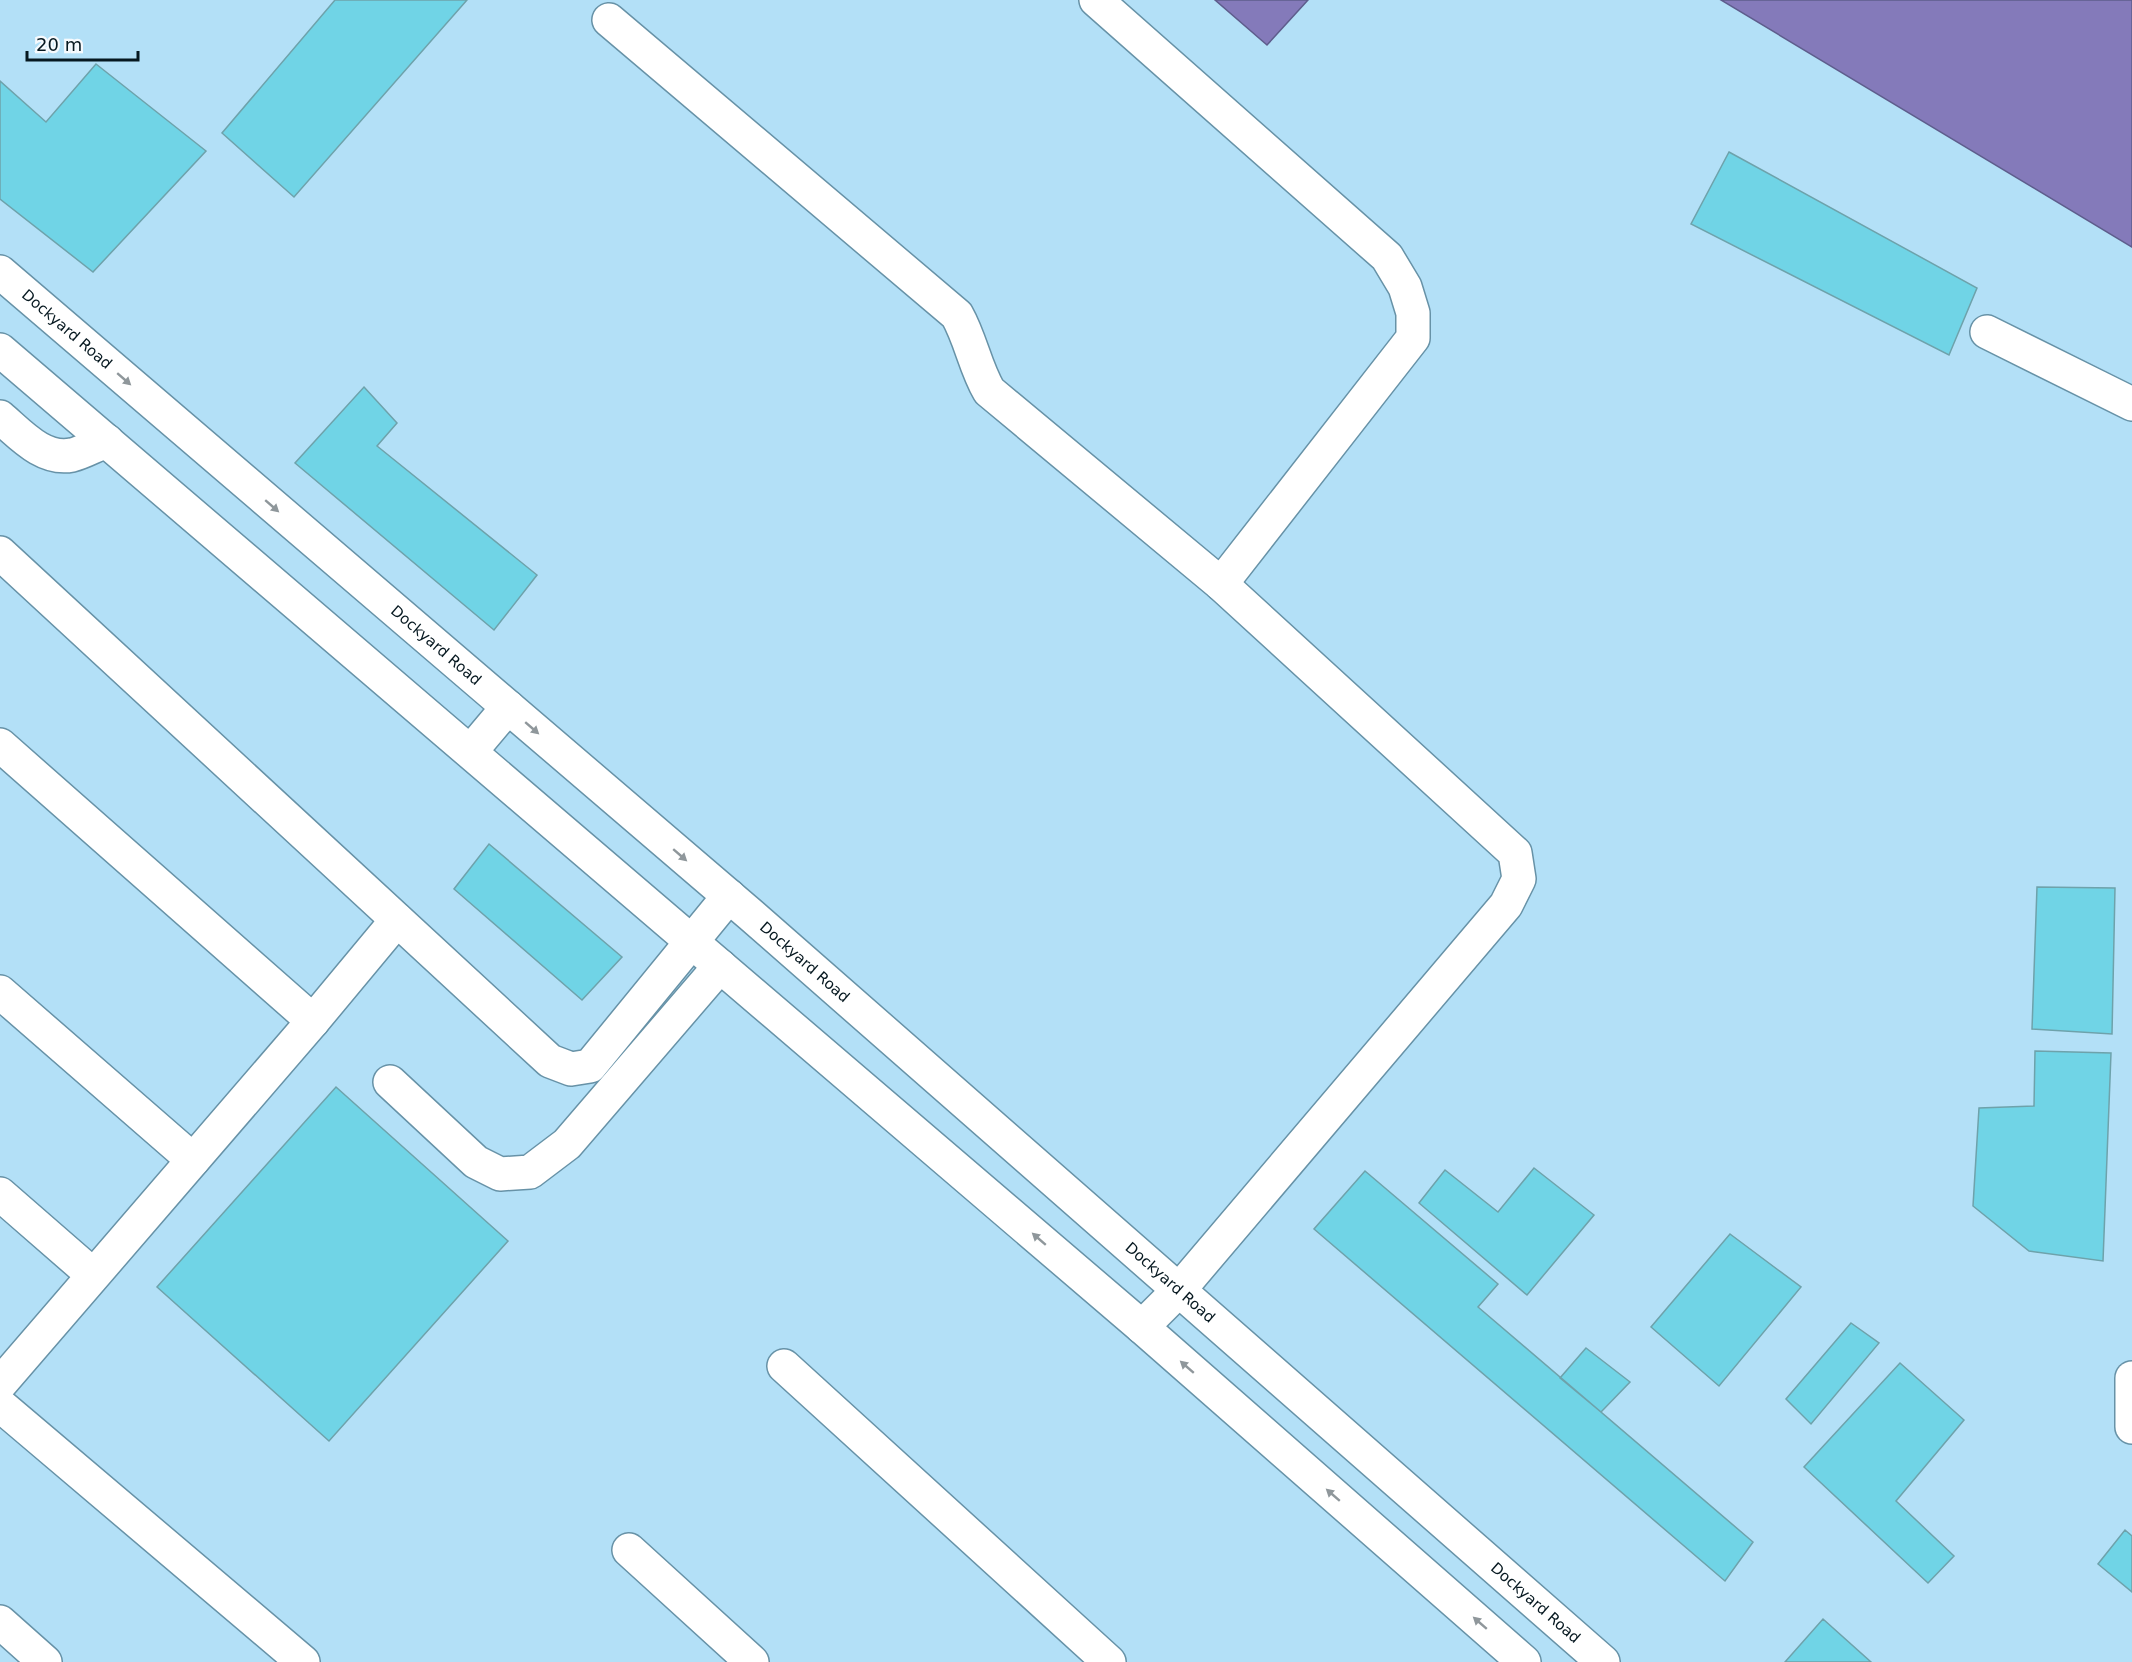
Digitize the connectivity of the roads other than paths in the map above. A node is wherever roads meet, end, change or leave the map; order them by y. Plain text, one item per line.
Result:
1 (1096, 0) edge
2 (609, 20) dead end
3 (0, 272) edge
4 (1987, 332) dead end
5 (0, 350) edge
6 (2132, 404) edge
7 (0, 417) edge
8 (107, 441) junction
9 (0, 553) edge
10 (1221, 584) junction
11 (508, 708) junction
12 (0, 745) edge
13 (471, 751) junction
14 (729, 896) junction
15 (397, 920) junction
16 (693, 941) junction
17 (720, 966) junction
18 (0, 992) edge
19 (313, 1021) junction
20 (390, 1082) dead end
21 (193, 1160) junction
22 (0, 1194) edge
23 (93, 1275) junction
24 (1179, 1290) junction
25 (1142, 1328) junction
26 (783, 1366) dead end
27 (2132, 1378) edge
28 (0, 1384) edge
29 (0, 1405) edge
30 (2132, 1427) edge
31 (629, 1550) dead end
32 (0, 1622) edge
33 (45, 1662) edge
34 (303, 1662) edge
35 (752, 1662) edge
36 (1109, 1662) edge
37 (1524, 1662) edge
38 (1604, 1662) edge

1 - 10 street
2 - 10 street
3 -> 11 street, Dockyard Road
4 - 6 street
5 - 8 street
7 - 8 street
8 - 13 street
9 - 15 street
10 - 24 street
11 - 13 street
11 -> 14 street, Dockyard Road
12 - 19 street
13 - 16 street
14 - 16 street
14 - 24 street, Dockyard Road
15 - 16 street
15 - 19 street
16 - 17 street
17 - 20 street
25 -> 17 street
18 - 21 street
19 - 21 street
21 - 23 street
22 - 23 street
23 - 28 street
24 - 25 street
24 - 38 street, Dockyard Road
37 -> 25 street
26 - 36 street
27 - 30 street
29 - 34 street
31 - 35 street
32 - 33 street

